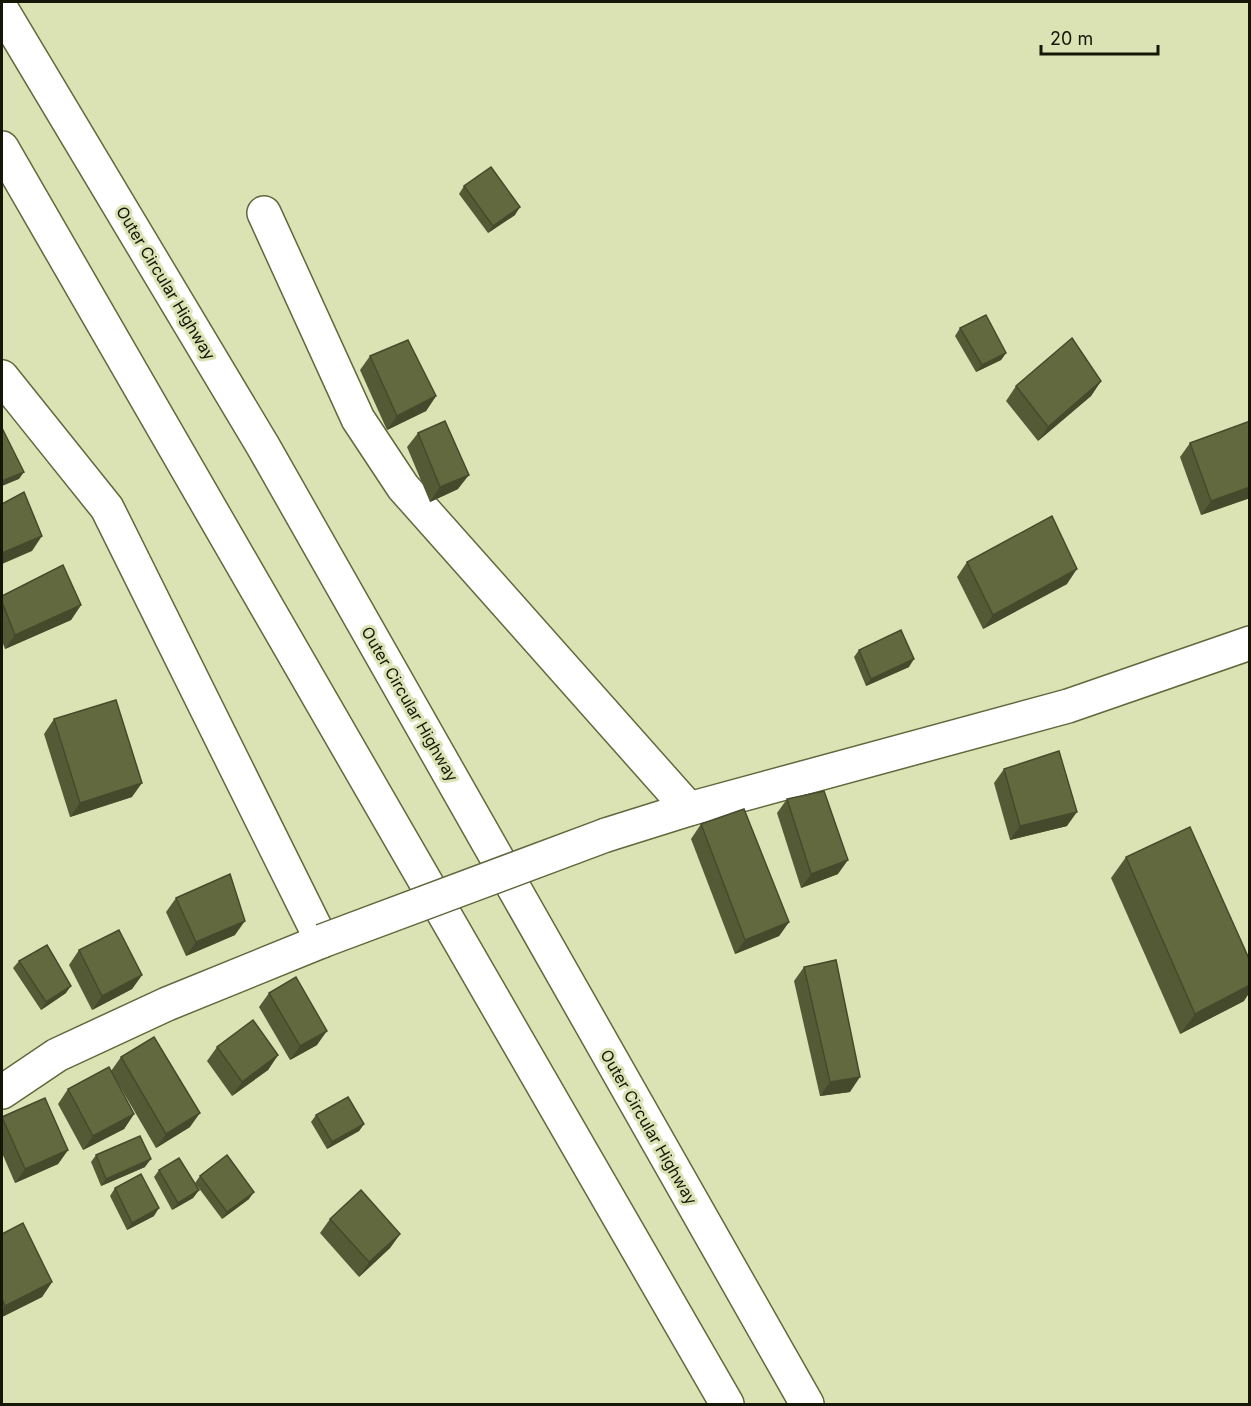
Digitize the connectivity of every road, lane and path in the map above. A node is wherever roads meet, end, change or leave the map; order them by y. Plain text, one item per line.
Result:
1 (2, 10) edge
2 (2, 148) edge
3 (264, 213) dead end
4 (2, 377) edge
5 (1250, 643) edge
6 (689, 809) junction
7 (322, 941) junction
8 (2, 1092) edge
9 (727, 1404) edge
10 (807, 1404) edge

1 - 10 main road, Outer Circular Highway
2 - 9 main road
3 - 6 main road
4 - 7 main road
5 - 6 main road
6 - 7 main road, bridge
7 - 8 main road

